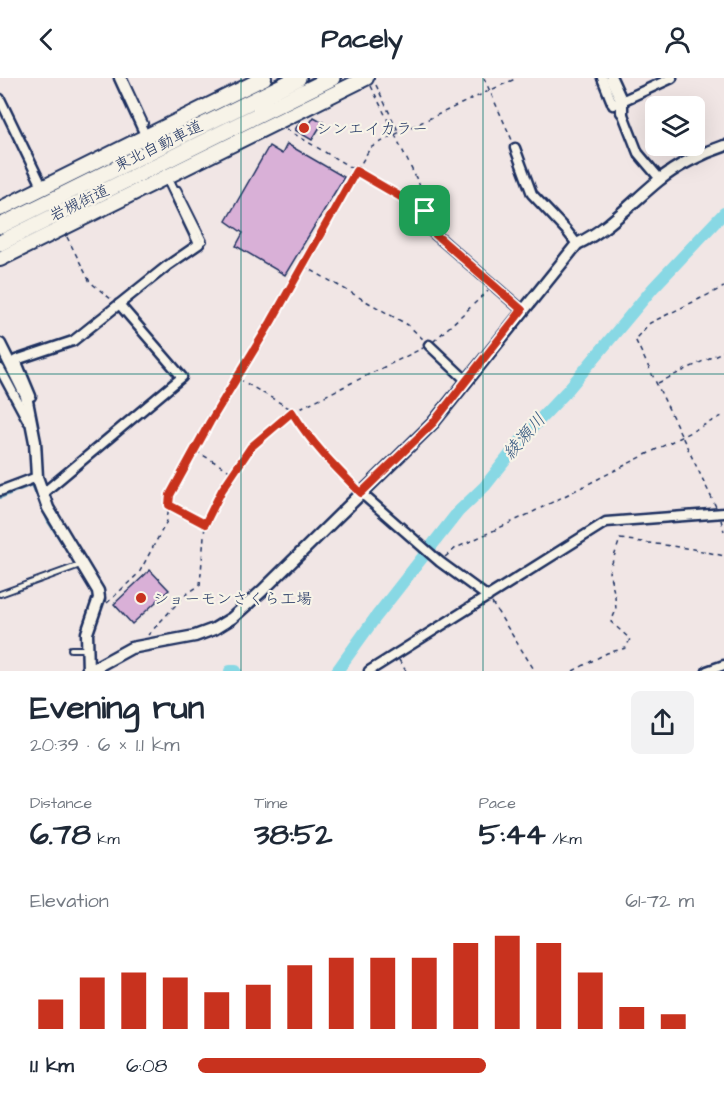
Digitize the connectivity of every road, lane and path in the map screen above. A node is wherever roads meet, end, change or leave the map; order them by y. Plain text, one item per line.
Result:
1 (118, 78) edge
2 (124, 78) edge
3 (264, 78) edge
4 (298, 78) edge
5 (332, 78) edge
6 (484, 78) edge
7 (517, 78) edge
8 (602, 78) edge
9 (611, 78) edge
10 (672, 78) edge
11 (370, 80) edge
12 (490, 90) junction
13 (0, 99) edge
14 (622, 107) junction
15 (272, 124) junction
16 (146, 130) junction
17 (399, 133) junction
18 (394, 135) junction
19 (724, 146) edge
20 (515, 148) joint
21 (356, 171) junction
22 (167, 177) junction
23 (660, 179) junction
24 (43, 188) junction
25 (178, 189) dead end
26 (0, 209) edge
27 (425, 211) junction
28 (0, 226) edge
29 (62, 228) junction
30 (0, 243) edge
31 (200, 244) junction
32 (577, 244) junction
33 (0, 260) edge
34 (303, 266) junction
35 (493, 286) junction
36 (724, 287) edge
37 (119, 304) junction
38 (522, 310) junction
39 (0, 344) edge
40 (429, 345) junction
41 (724, 351) edge
42 (0, 369) edge
43 (238, 378) junction
44 (467, 381) junction
45 (658, 383) junction
46 (27, 400) junction
47 (292, 412) junction
48 (724, 415) edge
49 (33, 432) junction
50 (683, 435) junction
51 (195, 451) junction
52 (235, 473) junction
53 (37, 477) junction
54 (0, 490) edge
55 (361, 493) junction
56 (42, 494) junction
57 (169, 505) junction
58 (722, 514) edge
59 (205, 524) junction
60 (724, 531) edge
61 (724, 556) edge
62 (440, 562) junction
63 (83, 564) junction
64 (0, 594) edge
65 (488, 597) junction
66 (99, 598) junction
67 (144, 644) junction
68 (71, 649) dead end
69 (87, 649) junction
70 (395, 654) junction
71 (724, 665) edge
72 (88, 671) edge
73 (369, 671) edge
74 (405, 671) edge
75 (534, 671) edge
76 (573, 671) edge
77 (707, 671) edge

1 - 16 street
2 - 16 lane
3 - 16 highway, 岩槻街道
4 - 28 highway, 東北自動車道
5 - 30 highway, 東北自動車道
6 - 12 path
7 - 12 path
8 - 14 street
9 - 14 street
10 - 14 street
11 - 15 highway, 岩槻街道
11 - 17 path
11 - 18 path
12 - 17 path
12 - 20 path
13 - 24 street
14 - 23 street
15 - 21 path
15 - 22 highway, 岩槻街道
16 - 24 highway, 岩槻街道
17 - 18 path
18 - 21 path
18 - 27 path
19 - 23 street
20 - 32 street
21 - 27 path
21 - 34 path
22 - 29 highway, 岩槻街道
22 - 31 street
23 - 32 street
24 - 26 highway, 岩槻街道
25 - 31 lane
27 - 35 street
29 - 33 highway, 岩槻街道
29 - 37 path
31 - 37 street
32 - 38 street
34 - 40 path
34 - 43 path
35 - 38 street
35 - 40 path
36 - 45 path
37 - 46 street
37 - 56 street
38 - 44 street
39 - 46 street
40 - 44 street
40 - 47 path
41 - 45 path
42 - 49 street
43 - 47 path
43 - 51 path
44 - 55 street
45 - 50 path
46 - 49 street
47 - 52 path
47 - 55 path
48 - 50 path
49 - 53 street
50 - 58 path
50 - 62 path
51 - 52 path
51 - 57 path
52 - 59 path
53 - 54 street
53 - 56 street
55 - 62 street
55 - 67 street
56 - 63 street
57 - 59 path
57 - 66 path
58 - 60 path
58 - 65 street
59 - 67 path
61 - 76 path
62 - 65 street
63 - 64 lane
63 - 66 street
65 - 70 street
65 - 75 path
66 - 69 street
67 - 72 street
68 - 69 lane
69 - 72 street
70 - 73 street
70 - 74 path
71 - 77 street

